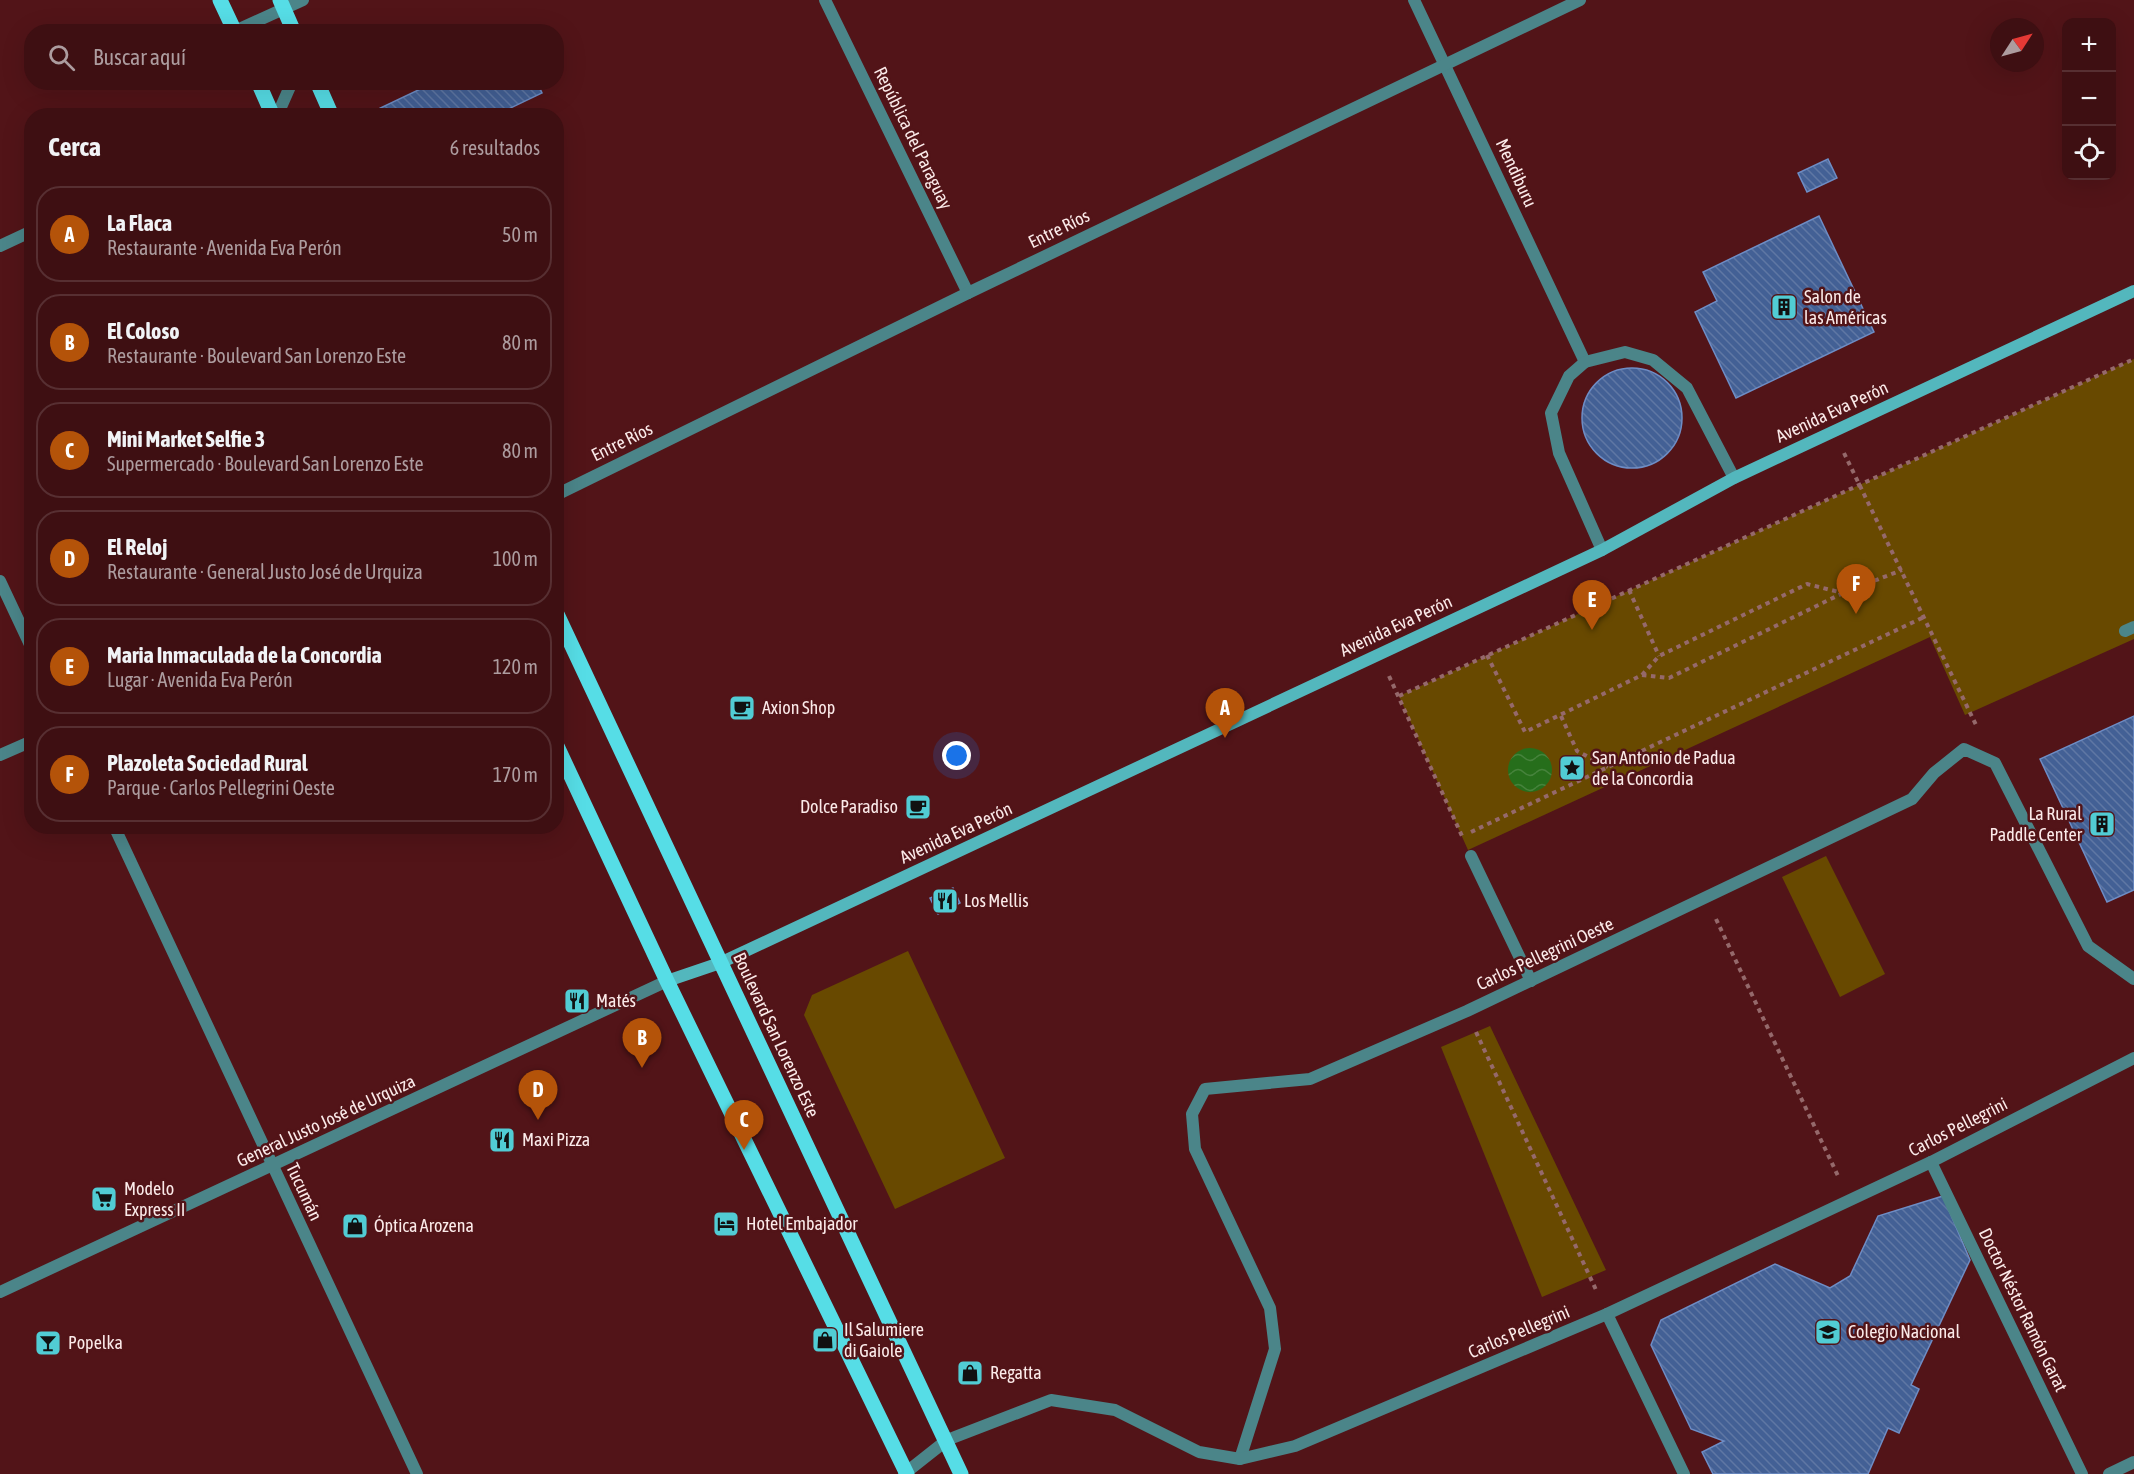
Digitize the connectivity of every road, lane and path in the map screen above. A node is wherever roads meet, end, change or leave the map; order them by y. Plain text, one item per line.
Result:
1 (220, 0) edge
2 (303, 0) edge
3 (825, 0) edge
4 (1414, 0) edge
5 (1580, 0) edge
6 (281, 4) edge
7 (232, 24) edge
8 (247, 24) edge
9 (290, 24) edge
10 (1444, 64) junction
11 (262, 90) edge
12 (288, 90) edge
13 (321, 90) edge
14 (271, 108) edge
15 (279, 108) edge
16 (328, 108) edge
17 (24, 235) edge
18 (0, 246) edge
19 (2134, 291) edge
20 (968, 292) junction
21 (2134, 359) edge
22 (1585, 362) junction
23 (1833, 431) junction
24 (1734, 477) junction
25 (1860, 485) junction
26 (564, 491) edge
27 (1602, 550) junction
28 (1902, 570) junction
29 (0, 581) edge
30 (1629, 590) junction
31 (1843, 593) junction
32 (1924, 617) junction
33 (564, 629) edge
34 (24, 632) edge
35 (1379, 654) junction
36 (1486, 656) junction
37 (1659, 656) junction
38 (1642, 675) junction
39 (1399, 696) junction
40 (1561, 716) junction
41 (24, 744) edge
42 (0, 755) edge
43 (564, 761) edge
44 (1995, 763) junction
45 (1608, 767) junction
46 (118, 834) edge
47 (1462, 836) junction
48 (1471, 856) joint
49 (1706, 898) junction
50 (720, 963) junction
51 (2134, 980) edge
52 (666, 981) junction
53 (1531, 981) junction
54 (1467, 1011) junction
55 (2134, 1058) edge
56 (1931, 1162) junction
57 (272, 1166) junction
58 (1850, 1200) junction
59 (0, 1292) edge
60 (1607, 1314) junction
61 (946, 1440) junction
62 (1240, 1459) junction
63 (2134, 1462) edge
64 (2113, 1473) edge
65 (417, 1474) edge
66 (906, 1474) edge
67 (961, 1474) edge
68 (1684, 1474) edge
69 (2082, 1474) edge

1 - 7 main road
2 - 6 street
3 - 20 street, República del Paraguay
4 - 10 street, Mendiburu
5 - 10 street, Entre Ríos
6 - 8 street
6 - 9 main road
10 - 20 street, Entre Ríos
10 - 22 street, Mendiburu
11 - 14 main road
12 - 15 street
13 - 16 main road
17 - 18 street
19 - 23 main road, Avenida Eva Perón
20 - 26 street, Entre Ríos
21 - 25 path
22 - 24 street
22 - 27 street
23 - 24 main road, Avenida Eva Perón
23 - 25 path
24 - 27 main road, Avenida Eva Perón
25 - 28 path
25 - 30 path
27 - 35 main road, Avenida Eva Perón
28 - 31 path
28 - 32 path
29 - 34 street
30 - 36 path
30 - 37 path
31 - 37 path
31 - 38 path
32 - 44 path
32 - 45 path
33 - 50 main road, Boulevard San Lorenzo Este
35 - 39 path
35 - 50 main road, Avenida Eva Perón
36 - 39 path
36 - 40 path
37 - 38 path
38 - 40 path
39 - 47 path
40 - 45 path
41 - 42 street
43 - 52 main road
44 - 49 street, Carlos Pellegrini Oeste
44 - 51 street
45 - 47 path
46 - 57 street, Tucumán
47 - 48 path
48 - 53 street
49 - 53 street, Carlos Pellegrini Oeste
49 - 58 path
50 - 52 main road, Avenida Eva Perón
50 - 61 main road, Boulevard San Lorenzo Este
52 - 57 street, General Justo José de Urquiza
52 - 66 main road
53 - 54 street, Carlos Pellegrini Oeste
54 - 60 path
54 - 62 street, Carlos Pellegrini Oeste
55 - 56 street, Carlos Pellegrini
56 - 58 street, Carlos Pellegrini
56 - 69 street, Doctor Néstor Ramón Garat
57 - 59 street, General Justo José de Urquiza
57 - 65 street, Tucumán
58 - 60 street, Carlos Pellegrini
60 - 62 street, Carlos Pellegrini
60 - 68 street
61 - 62 street, Carlos Pellegrini
61 - 66 street, Carlos Pellegrini
61 - 67 main road, Boulevard San Lorenzo Este
63 - 64 street

